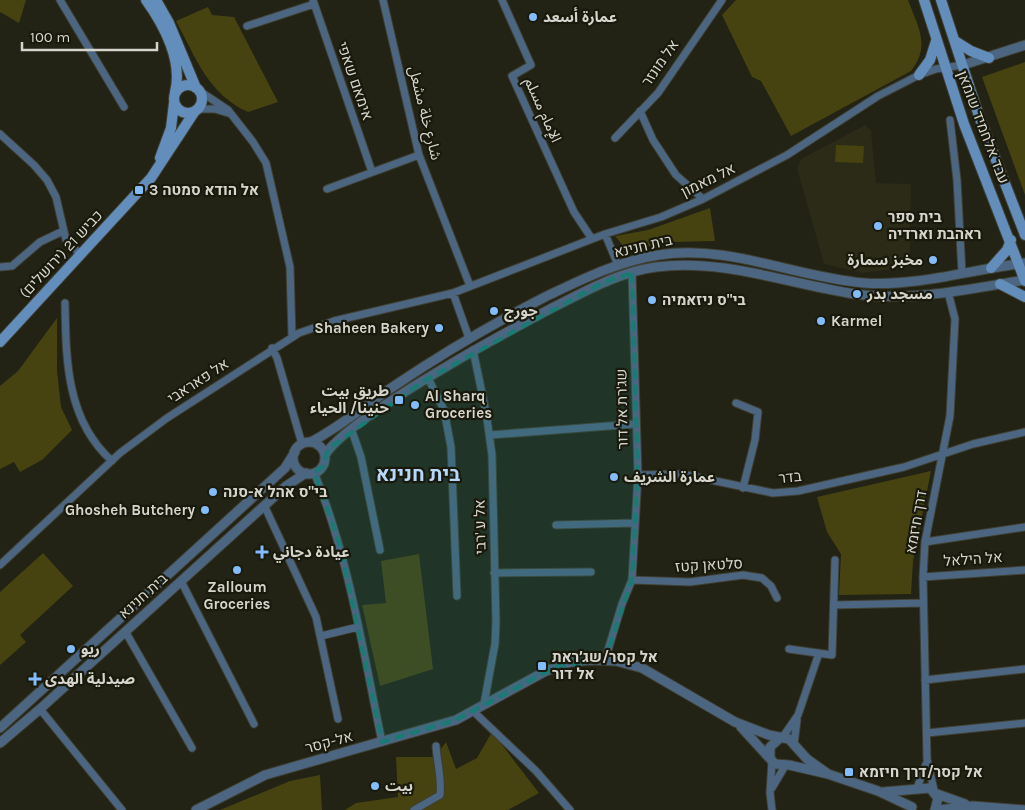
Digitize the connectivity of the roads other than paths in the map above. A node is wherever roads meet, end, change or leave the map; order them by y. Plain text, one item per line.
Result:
1 (60, 0) edge
2 (146, 0) edge
3 (156, 0) edge
4 (383, 0) edge
5 (502, 0) edge
6 (722, 0) edge
7 (924, 0) edge
8 (941, 0) edge
9 (313, 2) edge
10 (247, 26) dead end
11 (937, 40) junction
12 (954, 41) junction
13 (1025, 45) edge
14 (989, 58) junction
15 (962, 65) junction
16 (945, 67) junction
17 (919, 75) junction
18 (197, 89) junction
19 (175, 92) junction
20 (174, 103) junction
21 (124, 107) dead end
22 (196, 110) junction
23 (640, 111) junction
24 (950, 120) dead end
25 (237, 121) junction
26 (0, 134) edge
27 (615, 138) dead end
28 (420, 155) junction
29 (372, 172) junction
30 (145, 186) junction
31 (326, 189) dead end
32 (703, 199) junction
33 (64, 231) junction
34 (605, 234) junction
35 (1025, 235) edge
36 (592, 239) junction
37 (1011, 240) junction
38 (81, 255) junction
39 (1022, 263) edge
40 (618, 265) junction
41 (0, 267) edge
42 (991, 268) junction
43 (632, 273) junction
44 (962, 273) junction
45 (1025, 280) edge
46 (1000, 284) junction
47 (470, 286) junction
48 (948, 292) junction
49 (453, 293) junction
50 (1025, 297) edge
51 (65, 303) dead end
52 (292, 337) junction
53 (468, 338) junction
54 (0, 342) edge
55 (272, 348) junction
56 (473, 350) junction
57 (428, 378) junction
58 (736, 403) dead end
59 (635, 424) junction
60 (352, 431) junction
61 (1025, 432) edge
62 (490, 435) junction
63 (306, 443) junction
64 (294, 452) junction
65 (943, 454) junction
66 (324, 455) junction
67 (112, 461) junction
68 (310, 473) junction
69 (638, 475) junction
70 (743, 488) junction
71 (264, 505) junction
72 (635, 523) junction
73 (556, 525) dead end
74 (1025, 527) edge
75 (925, 542) junction
76 (380, 550) dead end
77 (835, 560) dead end
78 (0, 565) edge
79 (1025, 570) edge
80 (591, 572) dead end
81 (494, 573) junction
82 (922, 577) junction
83 (632, 580) junction
84 (181, 581) junction
85 (456, 596) dead end
86 (777, 598) dead end
87 (922, 603) junction
88 (834, 605) junction
89 (358, 627) junction
90 (125, 631) junction
91 (321, 636) junction
92 (789, 649) dead end
93 (819, 653) junction
94 (605, 660) junction
95 (1025, 668) edge
96 (925, 680) junction
97 (484, 704) junction
98 (40, 709) junction
99 (473, 711) junction
100 (798, 715) junction
101 (338, 719) dead end
102 (735, 722) junction
103 (1025, 722) edge
104 (254, 724) dead end
105 (0, 728) edge
106 (927, 733) junction
107 (781, 738) junction
108 (382, 742) junction
109 (0, 743) edge
110 (436, 746) dead end
111 (796, 746) junction
112 (192, 748) dead end
113 (771, 759) junction
114 (927, 759) junction
115 (787, 766) junction
116 (828, 774) junction
117 (916, 789) junction
118 (878, 791) junction
119 (935, 792) junction
120 (770, 793) junction
121 (973, 806) junction
122 (913, 809) edge
123 (1014, 809) edge
124 (122, 810) edge
125 (196, 810) edge
126 (414, 810) edge
127 (570, 810) edge
128 (772, 810) edge
129 (936, 810) edge
130 (1025, 810) edge

1 - 21 street
2 - 19 main road
3 - 18 main road
4 - 28 street, شارع خلة مشعل
5 - 36 street, الإمام مسلم
6 - 23 street, אל מונזר
7 - 11 main road, עבד אלחמיד שומאן
8 - 12 main road, עבד אלחמיד שומאן
9 - 10 street
9 - 29 street, אימאם שאפי
11 - 16 main road, עבד אלחמיד שומאן
11 - 17 main road
12 - 14 main road
12 - 15 main road, עבד אלחמיד שומאן
13 - 14 street
14 - 15 street
15 - 16 street, אל מאמון
15 - 35 main road, עבד אלחמיד שומאן
16 - 17 street, אל מאמון
16 - 37 main road, עבד אלחמיד שומאן
17 - 32 street, אל מאמון
18 - 19 main road
18 - 22 main road
18 - 25 street
19 - 20 main road
20 - 22 main road
20 - 30 main road, כביש 21 (ירושלים)
22 - 25 street
22 - 30 main road, כביש 21 (ירושלים)
23 - 27 street, אל מונזר
23 - 32 street
24 - 44 street
25 - 52 street
26 - 33 street
28 - 29 street
28 - 47 street, شارع خلة مشعل
29 - 31 street
30 - 38 main road, כביש 21 (ירושלים)
32 - 34 street, אל מאמון
33 - 38 street
33 - 41 street
34 - 36 street, אל מאמון
34 - 40 street
36 - 47 street, אל מאמון
37 - 39 main road, עבד אלחמיד שומאן
37 - 42 main road
38 - 54 main road, כביש 21 (ירושלים)
39 - 42 street, בית חנינא
39 - 45 main road, עבד אלחמיד שומאן
40 - 44 street, בית חנינא
40 - 53 street, בית חנינא
42 - 44 street, בית חנינא
43 - 48 street, בית חנינא
43 - 56 street, בית חנינא
43 - 59 street, שג'רת אל דור
45 - 46 street, בית חנינא
46 - 48 street, בית חנינא
46 - 50 main road
47 - 49 street, אל מאמון
48 - 65 street, דרך חיזמא
49 - 52 street, אל פאראבי
49 - 53 street
51 - 67 street
52 - 55 street, אל פאראבי
53 - 63 street, בית חנינא
55 - 63 street
55 - 67 street, אל פאראבי
56 - 57 street, בית חנינא
56 - 62 street, אל ע 'רבי
57 - 60 street, בית חנינא
57 - 85 street
58 - 70 street
59 - 62 street
59 - 69 street, שג'רת אל דור
60 - 66 street, בית חנינא
60 - 76 street
61 - 65 street, בדר
62 - 81 street, אל ע 'רבי
63 - 64 street
63 - 66 street
64 - 68 street
64 - 105 street, בית חנינא
65 - 70 street, בדר
65 - 75 street, דרך חיזמא
66 - 68 street
67 - 78 street, אל פאראבי
68 - 71 street, בית חנינא
68 - 89 street
69 - 70 street, בדר
69 - 72 street, שג'רת אל דור
71 - 84 street, בית חנינא
71 - 91 street
72 - 73 street
72 - 83 street, שג'רת אל דור
74 - 75 street
75 - 82 street, דרך חיזמא
77 - 88 street
79 - 82 street, אל הילאל
80 - 81 street
81 - 97 street, אל ע 'רבי
82 - 87 street, דרך חיזמא
83 - 86 street, סלטאן קטז
83 - 94 street, שג'רת אל דור
84 - 90 street, בית חנינא
84 - 104 street
87 - 88 street
87 - 96 street, דרך חיזמא
88 - 93 street
89 - 91 street
89 - 108 street
90 - 98 street, בית חנינא
90 - 112 street
91 - 101 street
92 - 93 street
93 - 100 street
94 - 97 street, אל-קסר
94 - 102 street, אל-קסר
95 - 96 street
96 - 106 street, דרך חיזמא
97 - 99 street, אל-קסר
98 - 109 street, בית חנינא
98 - 124 street
99 - 108 street, אל-קסר
99 - 127 street
100 - 107 street
100 - 111 street
102 - 107 street
102 - 113 street
103 - 106 street
106 - 114 street, דרך חיזמא
107 - 111 street
107 - 113 street
108 - 125 street, אל-קסר
110 - 126 street
111 - 115 street
111 - 116 street
113 - 115 street
113 - 120 street
114 - 117 street, דרך חיזמא
114 - 119 street, דרך חיזמא
115 - 116 street
115 - 120 street
116 - 118 street
117 - 118 street
117 - 119 street
117 - 122 street
118 - 122 street
119 - 121 street
119 - 129 street
120 - 128 street
121 - 123 street
121 - 129 street
123 - 130 street

